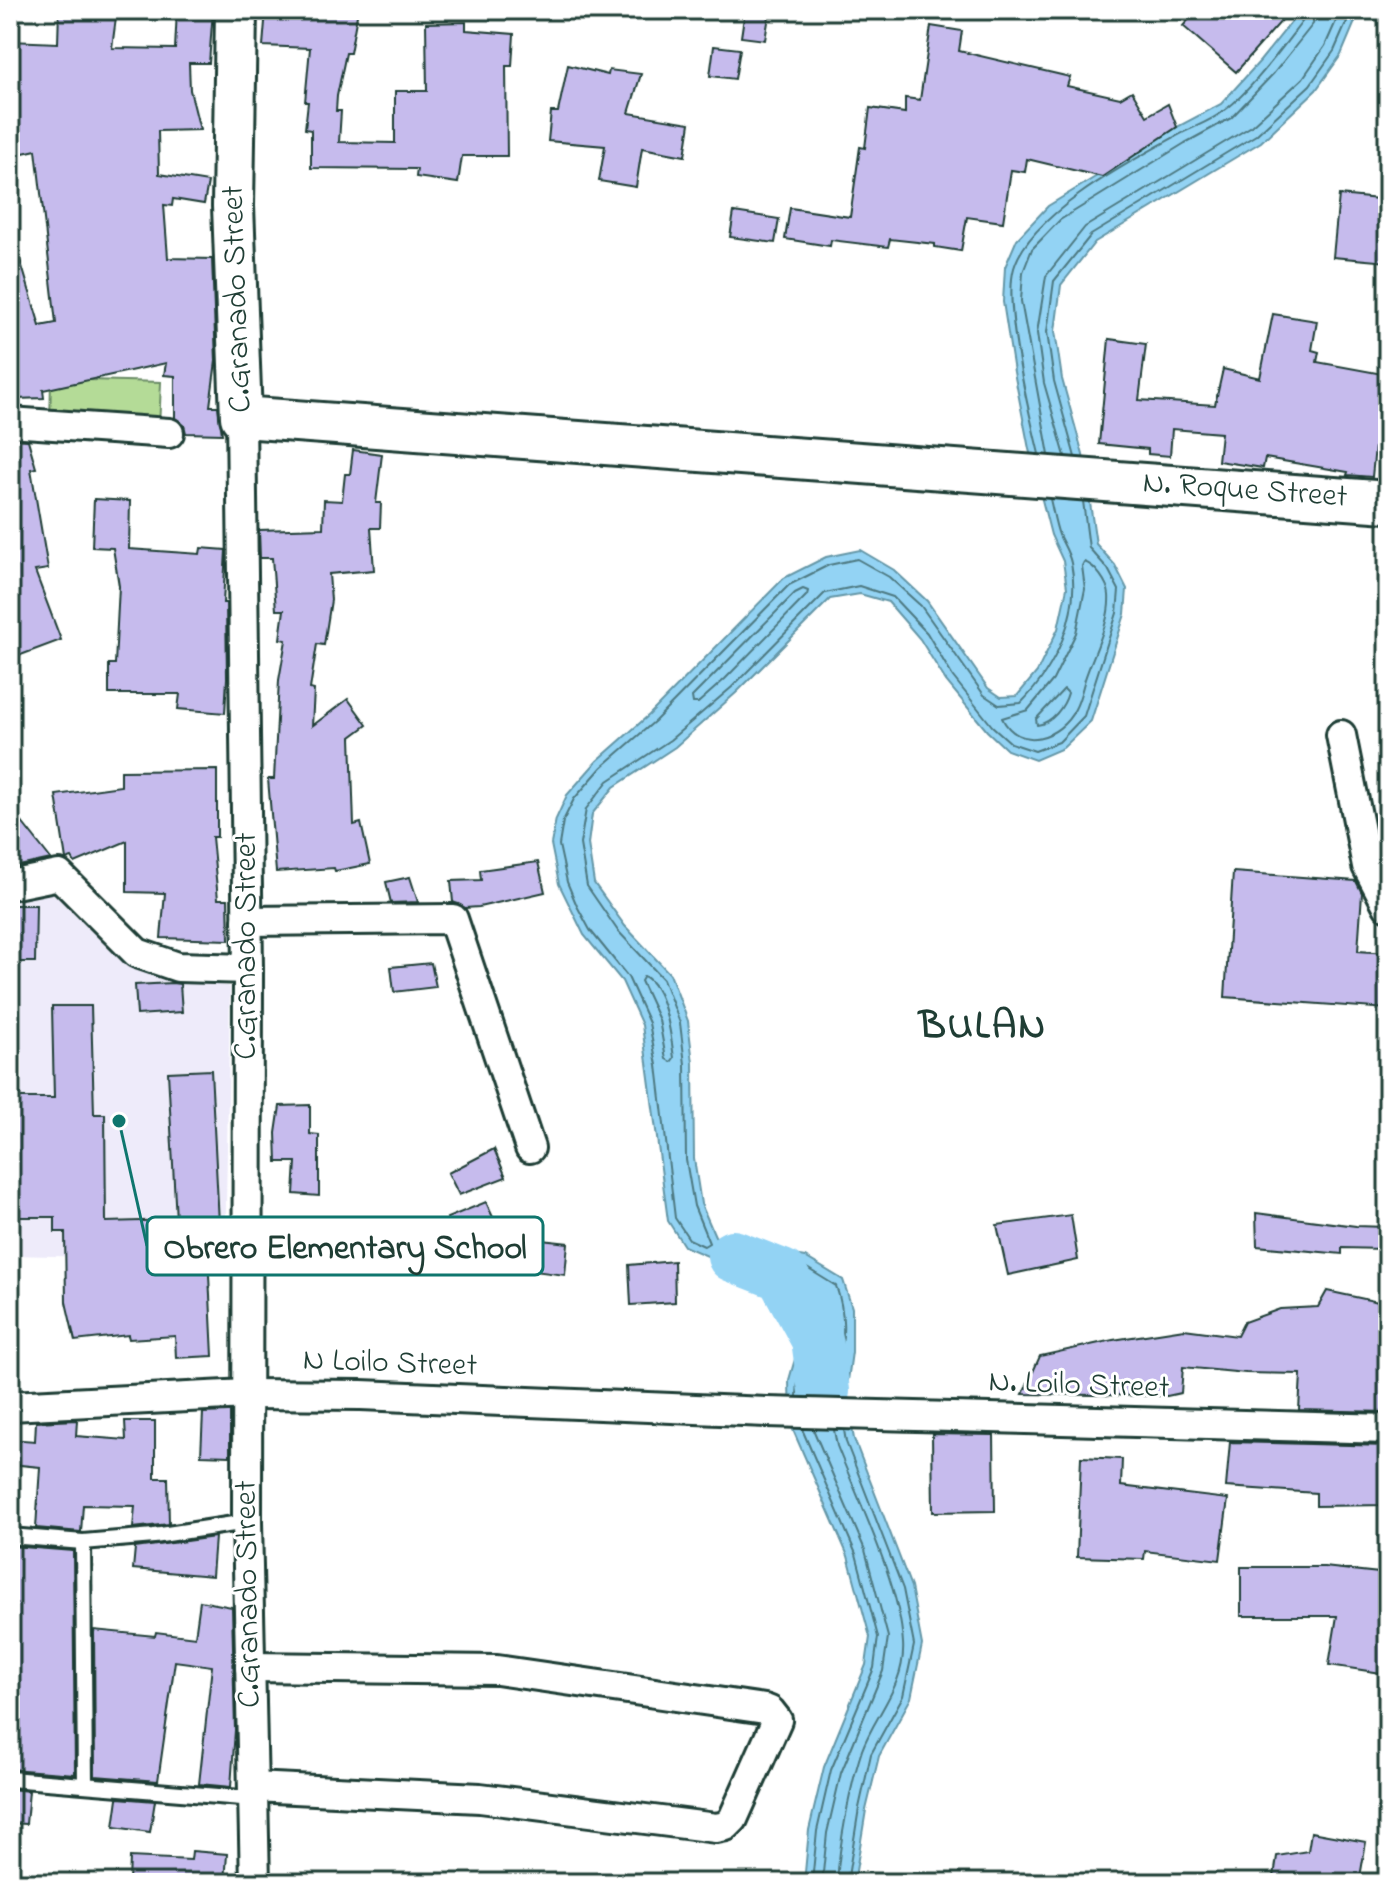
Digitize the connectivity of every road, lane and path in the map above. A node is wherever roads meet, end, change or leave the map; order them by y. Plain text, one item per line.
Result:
1 (236, 10) edge
2 (241, 417) junction
3 (10, 422) edge
4 (169, 433) dead end
5 (1388, 502) edge
6 (1341, 735) dead end
7 (10, 885) edge
8 (1388, 906) edge
9 (247, 921) junction
10 (248, 969) junction
11 (530, 1148) dead end
12 (247, 1394) junction
13 (10, 1406) edge
14 (767, 1412) joint
15 (1388, 1429) edge
16 (247, 1522) junction
17 (10, 1536) edge
18 (83, 1542) junction
19 (250, 1667) junction
20 (10, 1779) edge
21 (85, 1784) junction
22 (253, 1793) junction
23 (255, 1883) edge

1 - 2 street, C.Granado Street
2 - 5 street, N. Roque Street
2 - 9 street, C.Granado Street
3 - 4 street
6 - 8 street
7 - 10 street
9 - 10 street, C.Granado Street
9 - 11 street
10 - 12 street, C.Granado Street
12 - 13 street, N Loilo Street
12 - 14 street, N Loilo Street
12 - 16 street, C.Granado Street
14 - 15 street, N. Loilo Street
16 - 18 lane
16 - 19 street, C.Granado Street
17 - 18 lane
18 - 21 lane
19 - 22 street, C.Granado Street
19 - 22 street
20 - 21 lane
21 - 22 lane
22 - 23 street, C.Granado Street

